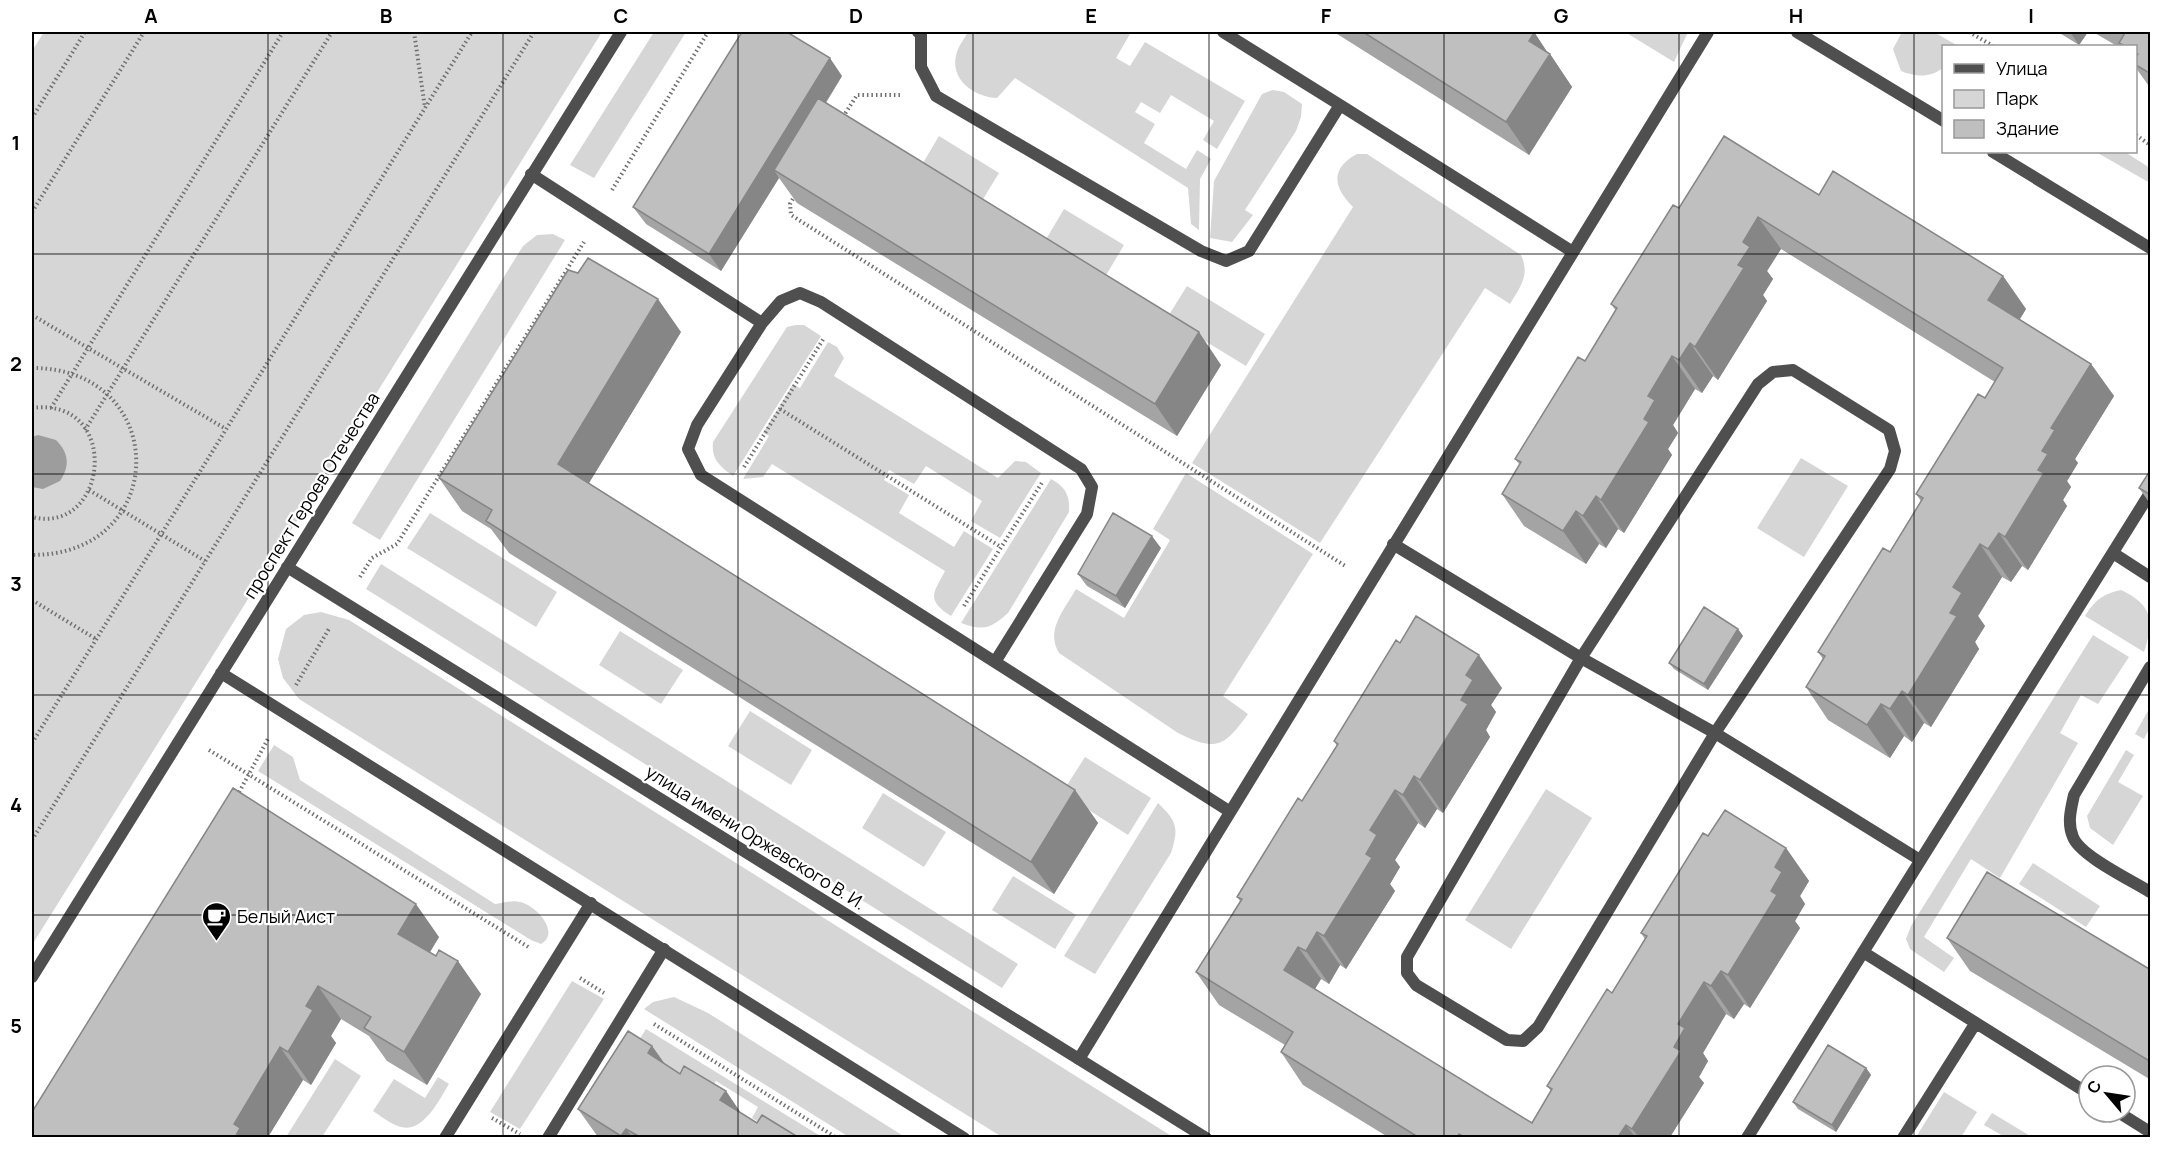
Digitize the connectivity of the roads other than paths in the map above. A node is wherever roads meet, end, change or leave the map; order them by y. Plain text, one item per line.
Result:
1 (621, 32) edge
2 (920, 32) edge
3 (1223, 32) edge
4 (1708, 32) edge
5 (1797, 32) edge
6 (1340, 105) junction
7 (1942, 120) edge
8 (1995, 153) edge
9 (531, 174) junction
10 (2151, 248) edge
11 (1573, 252) junction
12 (762, 323) junction
13 (2151, 493) edge
14 (1393, 544) junction
15 (2113, 553) junction
16 (287, 567) junction
17 (2151, 577) edge
18 (1581, 658) junction
19 (995, 663) junction
20 (2151, 667) edge
21 (221, 673) junction
22 (1715, 733) junction
23 (1229, 811) junction
24 (1920, 860) junction
25 (2151, 892) edge
26 (591, 903) junction
27 (663, 950) junction
28 (1863, 952) junction
29 (32, 978) edge
30 (1976, 1024) junction
31 (1079, 1059) junction
32 (2077, 1087) edge
33 (2137, 1124) edge
34 (2151, 1132) edge
35 (445, 1137) edge
36 (548, 1137) edge
37 (964, 1137) edge
38 (1206, 1137) edge
39 (1747, 1137) edge
40 (1903, 1137) edge

1 - 9 street, проспект Героев Отечества
2 - 6 street
3 - 6 street
4 - 11 street
5 - 7 street
6 - 11 street
8 - 10 street
9 - 12 street
9 - 16 street, проспект Героев Отечества
11 - 14 street
12 - 19 street
12 - 19 street
13 - 15 street
14 - 18 street
14 - 23 street
15 - 17 street
15 - 24 street
16 - 21 street, проспект Героев Отечества
16 - 31 street, улица имени Оржевского В. И.
18 - 22 street
18 - 22 street
18 - 22 street
19 - 23 street
20 - 25 street
21 - 26 street
21 - 29 street, проспект Героев Отечества
22 - 24 street
23 - 31 street
24 - 28 street
26 - 27 street
26 - 35 street
27 - 36 street
27 - 37 street
28 - 30 street
28 - 39 street
30 - 32 street
30 - 40 street
31 - 38 street, улица имени Оржевского В. И.
33 - 34 street

